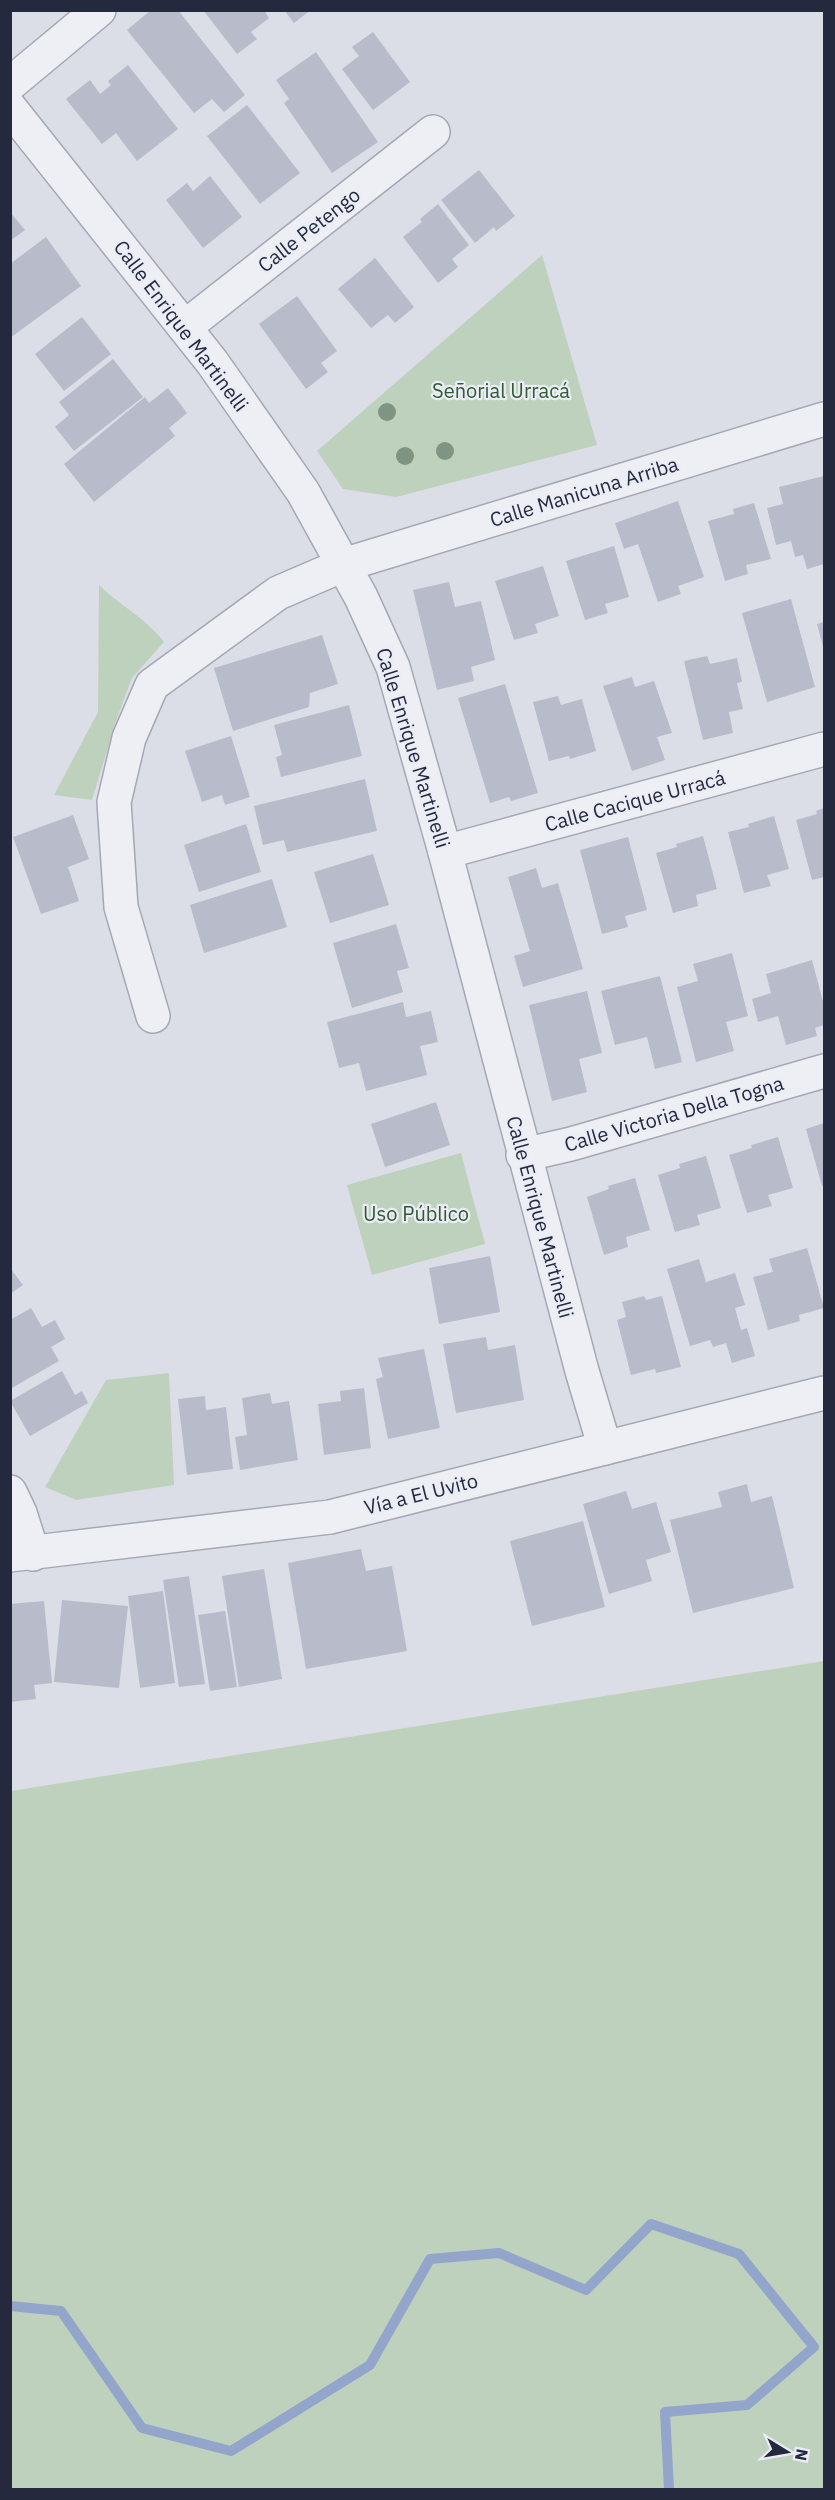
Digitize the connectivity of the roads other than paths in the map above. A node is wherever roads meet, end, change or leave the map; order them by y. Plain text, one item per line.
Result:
1 (99, 10) edge
2 (10, 84) edge
3 (10, 108) edge
4 (433, 132) dead end
5 (185, 327) junction
6 (825, 419) edge
7 (343, 565) junction
8 (825, 750) edge
9 (445, 852) junction
10 (153, 1016) dead end
11 (825, 1071) edge
12 (524, 1155) junction
13 (825, 1393) edge
14 (605, 1448) junction
15 (10, 1492) edge
16 (22, 1555) edge

1 - 2 street
3 - 5 street, Calle Enrique Martinelli
4 - 5 street, Calle Petengo
5 - 7 street, Calle Enrique Martinelli
6 - 7 street, Calle Manicuna Arriba
7 - 9 street, Calle Enrique Martinelli
7 - 10 street, Calle Manicuna Arriba
8 - 9 street, Calle Cacique Urracá
9 - 12 street, Calle Enrique Martinelli
11 - 12 street, Calle Victoria Della Togna
12 - 14 street, Calle Enrique Martinelli
13 - 14 street, Vía a El Uvito
14 - 16 street, Vía a El Uvito
15 - 16 street

